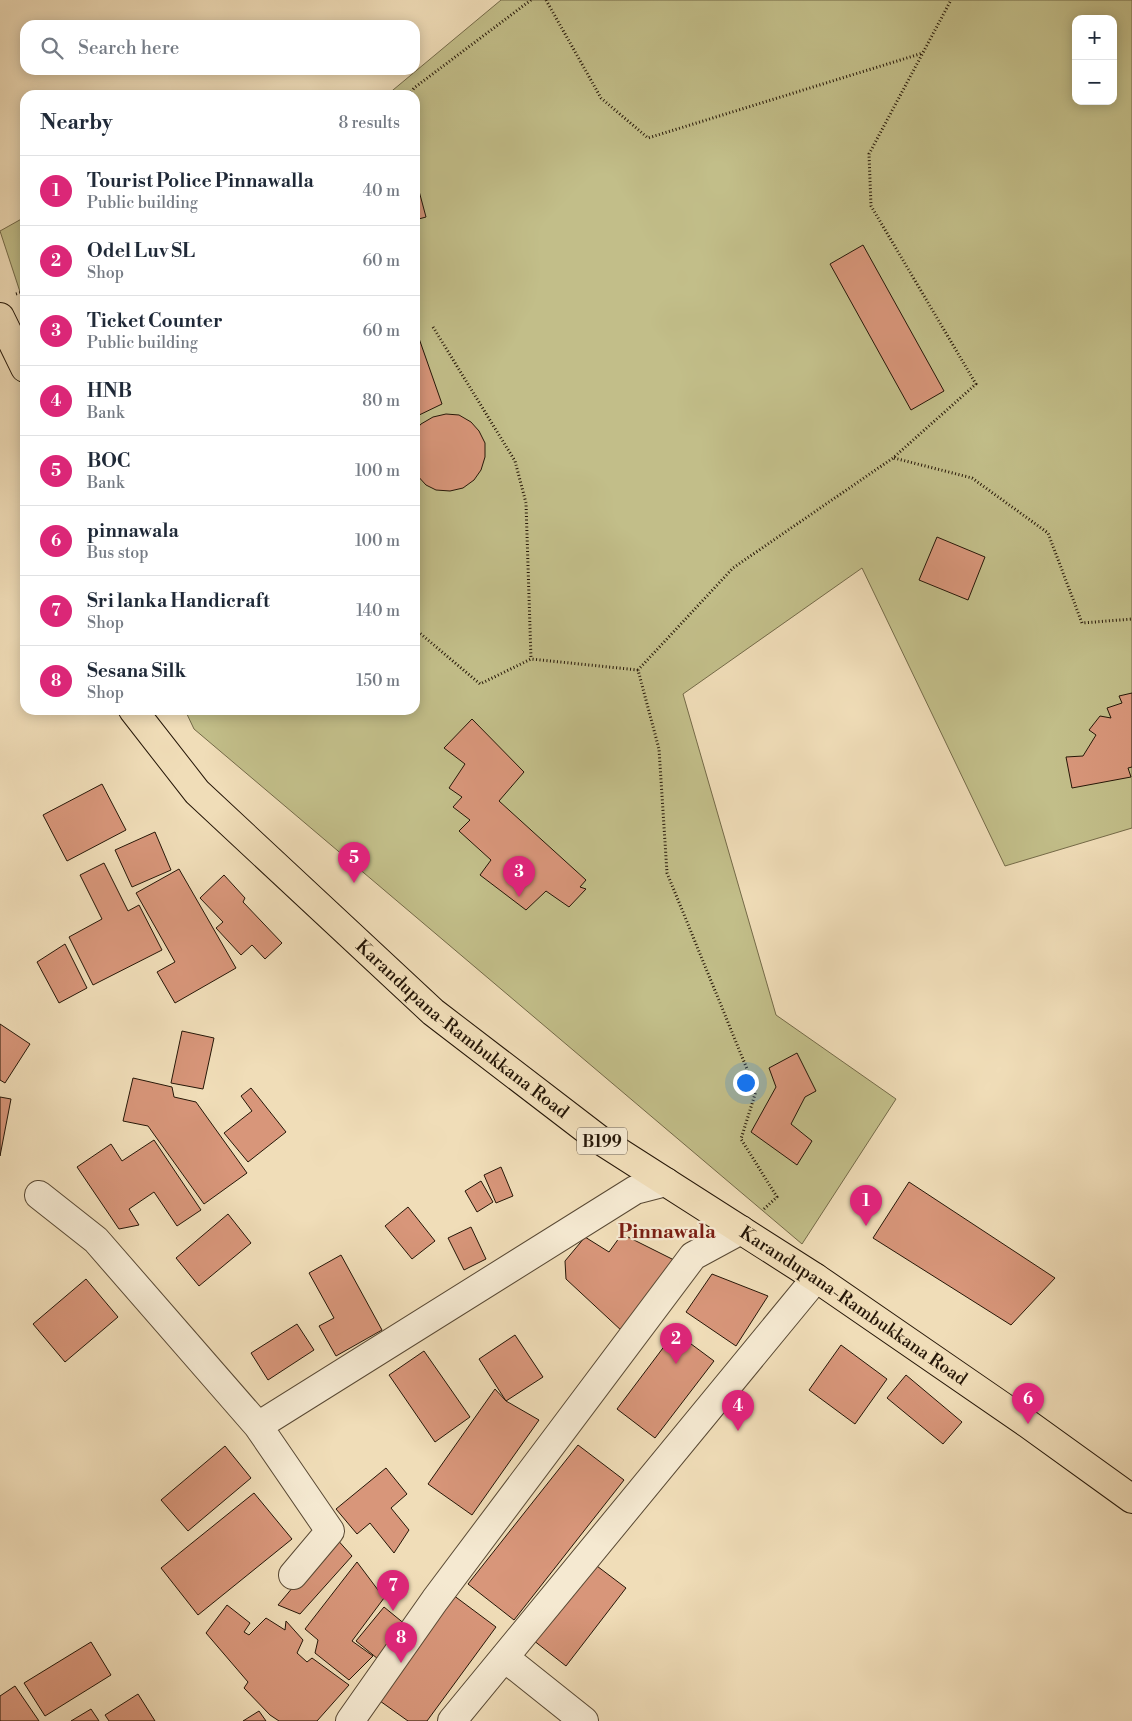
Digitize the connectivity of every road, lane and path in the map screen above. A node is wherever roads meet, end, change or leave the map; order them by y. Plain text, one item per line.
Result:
1 (531, 0) edge
2 (546, 0) edge
3 (951, 0) edge
4 (923, 52) junction
5 (413, 90) edge
6 (0, 317) edge
7 (433, 326) dead end
8 (20, 358) edge
9 (893, 458) junction
10 (1132, 619) edge
11 (420, 634) edge
12 (531, 659) junction
13 (638, 670) junction
14 (137, 715) edge
15 (666, 1182) junction
16 (39, 1195) dead end
17 (741, 1230) junction
18 (816, 1278) junction
19 (258, 1426) junction
20 (1132, 1499) edge
21 (293, 1575) dead end
22 (505, 1658) junction
23 (350, 1721) edge
24 (452, 1721) edge
25 (584, 1721) edge

1 - 5 path
2 - 4 path
3 - 4 path
4 - 9 path
6 - 8 main road
7 - 12 path
9 - 10 path
9 - 13 path
11 - 12 path
12 - 13 path
13 - 17 path
14 - 15 main road, Karandupana-Rambukkana Road / B199
15 - 17 main road, Karandupana-Rambukkana Road / B199
15 - 19 street
16 - 19 street
17 - 18 main road, Karandupana-Rambukkana Road / B199
17 - 23 street
18 - 20 main road, Karandupana-Rambukkana Road / B199
18 - 22 street
19 - 21 street
22 - 24 street
22 - 25 street

